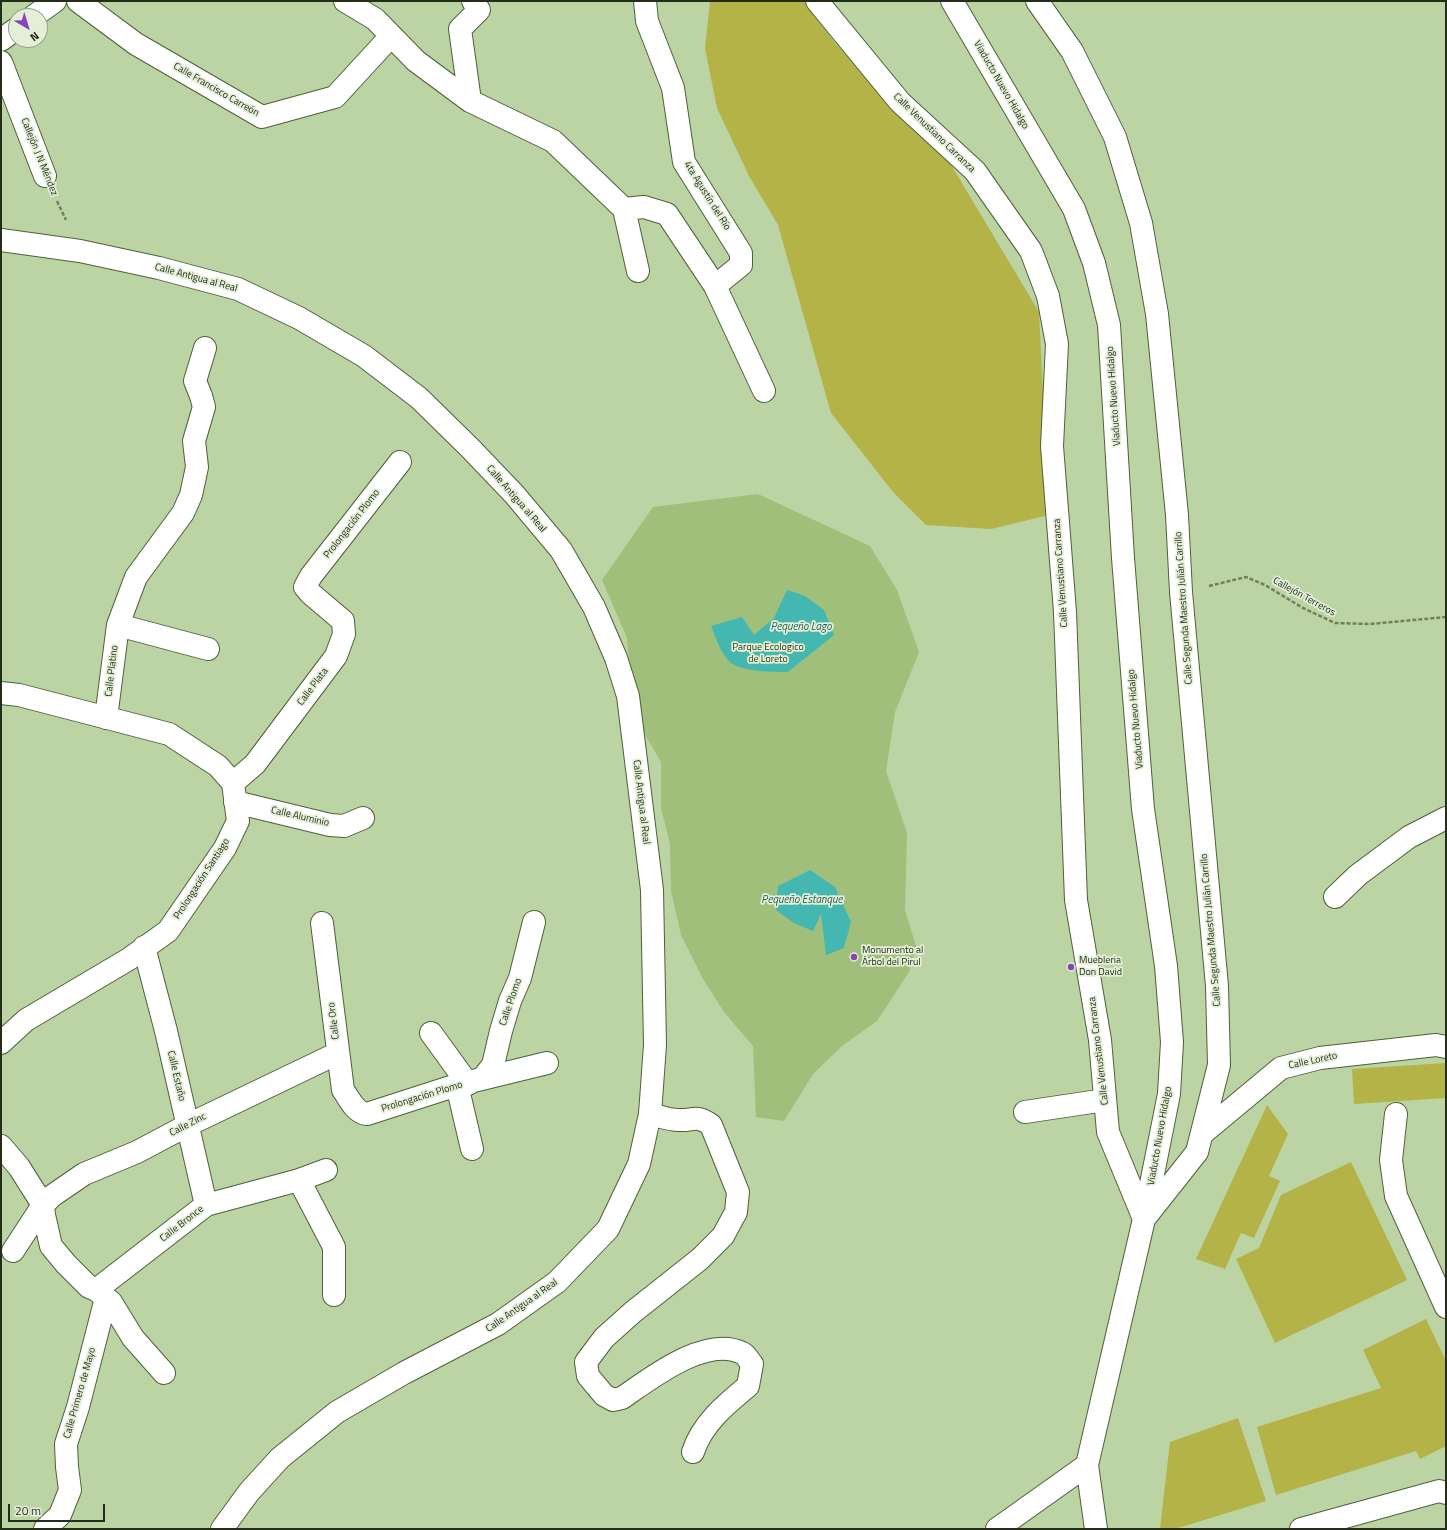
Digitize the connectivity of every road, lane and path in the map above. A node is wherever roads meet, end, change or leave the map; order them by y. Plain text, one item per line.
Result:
1 (55, 1) edge
2 (78, 1) edge
3 (345, 1) edge
4 (473, 1) edge
5 (644, 1) edge
6 (817, 1) edge
7 (952, 1) edge
8 (1037, 1) edge
9 (45, 8) edge
10 (391, 36) junction
11 (1, 62) edge
12 (470, 101) junction
13 (45, 176) joint
14 (624, 209) junction
15 (1, 240) edge
16 (80, 251) junction
17 (638, 271) dead end
18 (715, 286) junction
19 (205, 348) dead end
20 (764, 391) dead end
21 (400, 462) dead end
22 (305, 587) joint
23 (1180, 592) junction
24 (1446, 617) edge
25 (118, 625) junction
26 (208, 649) dead end
27 (1, 693) edge
28 (106, 718) junction
29 (234, 792) junction
30 (363, 818) dead end
31 (1446, 818) edge
32 (1335, 898) dead end
33 (534, 922) dead end
34 (322, 923) dead end
35 (144, 948) junction
36 (431, 1033) dead end
37 (1, 1043) edge
38 (1446, 1047) edge
39 (338, 1053) junction
40 (547, 1063) dead end
41 (469, 1083) junction
42 (1105, 1100) junction
43 (1025, 1112) dead end
44 (362, 1113) joint
45 (650, 1114) junction
46 (1396, 1114) dead end
47 (188, 1125) junction
48 (1203, 1133) junction
49 (1, 1146) edge
50 (472, 1149) dead end
51 (326, 1170) dead end
52 (299, 1180) junction
53 (43, 1205) junction
54 (206, 1205) junction
55 (1144, 1219) junction
56 (13, 1251) dead end
57 (101, 1294) junction
58 (334, 1294) dead end
59 (1446, 1307) edge
60 (164, 1374) dead end
61 (693, 1452) dead end
62 (1087, 1465) junction
63 (1444, 1491) edge
64 (45, 1529) edge
65 (222, 1529) edge
66 (997, 1529) edge
67 (1096, 1529) edge
68 (1300, 1529) edge

1 - 9 street
2 - 10 street, Calle Francisco Carreón
3 - 10 street
4 - 12 street
5 - 18 street, 4ta Agustín del Río
6 - 42 street, Calle Venustiano Carranza
7 - 55 street, Viaducto Nuevo Hidalgo
8 - 23 street, Calle Segunda Maestro Julián Carrillo
10 - 12 street
11 - 13 street, Callejón J N Méndez
12 - 14 street
13 - 16 path, Callejón J N Méndez
14 - 17 street
14 - 18 street
15 - 16 street, Calle Antigua al Real
16 - 45 street, Calle Antigua al Real
18 - 20 street
19 - 25 street, Calle Platino
21 - 22 street, Prolongación Plomo
22 - 29 street, Calle Plata
23 - 24 path, Callejón Terreros
23 - 48 street, Calle Segunda Maestro Julián Carrillo
25 - 26 street
25 - 28 street, Calle Platino
27 - 28 street
28 - 29 street
29 - 30 street, Calle Aluminio
29 - 35 street, Prolongación Santiago
31 - 32 street
33 - 41 street, Calle Plomo
34 - 39 street, Calle Oro
35 - 37 street, Prolongación Santiago
35 - 47 street, Calle Estaño
36 - 41 street
38 - 48 street, Calle Loreto
39 - 44 street, Calle Oro
39 - 47 street, Calle Zinc
40 - 41 street, Prolongación Plomo
41 - 44 street, Prolongación Plomo
41 - 50 street
42 - 43 street
42 - 55 street, Calle Venustiano Carranza
45 - 61 street
45 - 65 street, Calle Antigua al Real
46 - 59 street
47 - 53 street, Calle Zinc
47 - 54 street, Calle Estaño
48 - 55 street, Calle Segunda Maestro Julián Carrillo
49 - 53 street
51 - 52 street, Calle Bronce
52 - 54 street, Calle Bronce
52 - 58 street
53 - 56 street, Calle Zinc
53 - 57 street
54 - 57 street, Calle Bronce
55 - 62 street, Viaducto Nuevo Hidalgo
57 - 60 street
57 - 64 street, Calle Primero de Mayo
62 - 66 street
62 - 67 street
63 - 68 street

